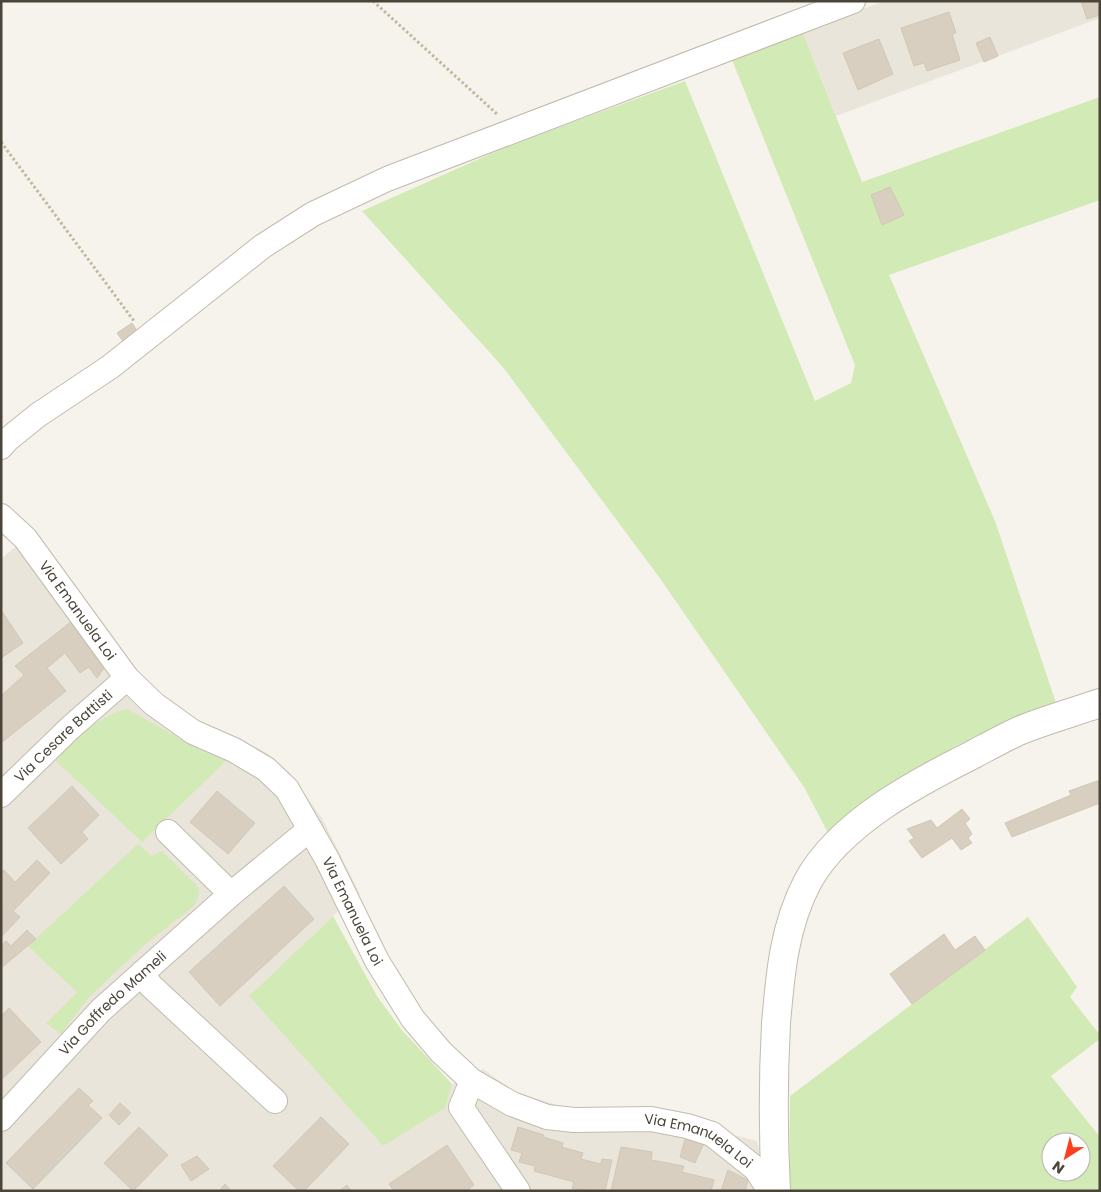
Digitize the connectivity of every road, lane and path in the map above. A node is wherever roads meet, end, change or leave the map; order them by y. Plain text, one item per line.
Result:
1 (373, 1) edge
2 (853, 1) edge
3 (510, 133) junction
4 (1, 142) edge
5 (145, 339) junction
6 (1, 447) edge
7 (1, 516) edge
8 (127, 678) junction
9 (1100, 703) edge
10 (1, 795) edge
11 (310, 829) junction
12 (168, 832) dead end
13 (231, 894) junction
14 (142, 973) junction
15 (472, 1081) junction
16 (275, 1101) dead end
17 (1, 1119) edge
18 (518, 1191) edge
19 (770, 1191) edge
20 (776, 1191) edge

1 - 3 path
2 - 3 street
3 - 5 street
4 - 5 path
5 - 6 street
7 - 8 street, Via Emanuela Loi
8 - 10 street, Via Cesare Battisti
8 - 11 street, Via Emanuela Loi
9 - 20 street
11 - 13 street, Via Goffredo Mameli
11 - 15 street, Via Emanuela Loi
12 - 13 street
13 - 14 street, Via Goffredo Mameli
14 - 16 street
14 - 17 street, Via Goffredo Mameli
15 - 18 street
15 - 19 street, Via Emanuela Loi

